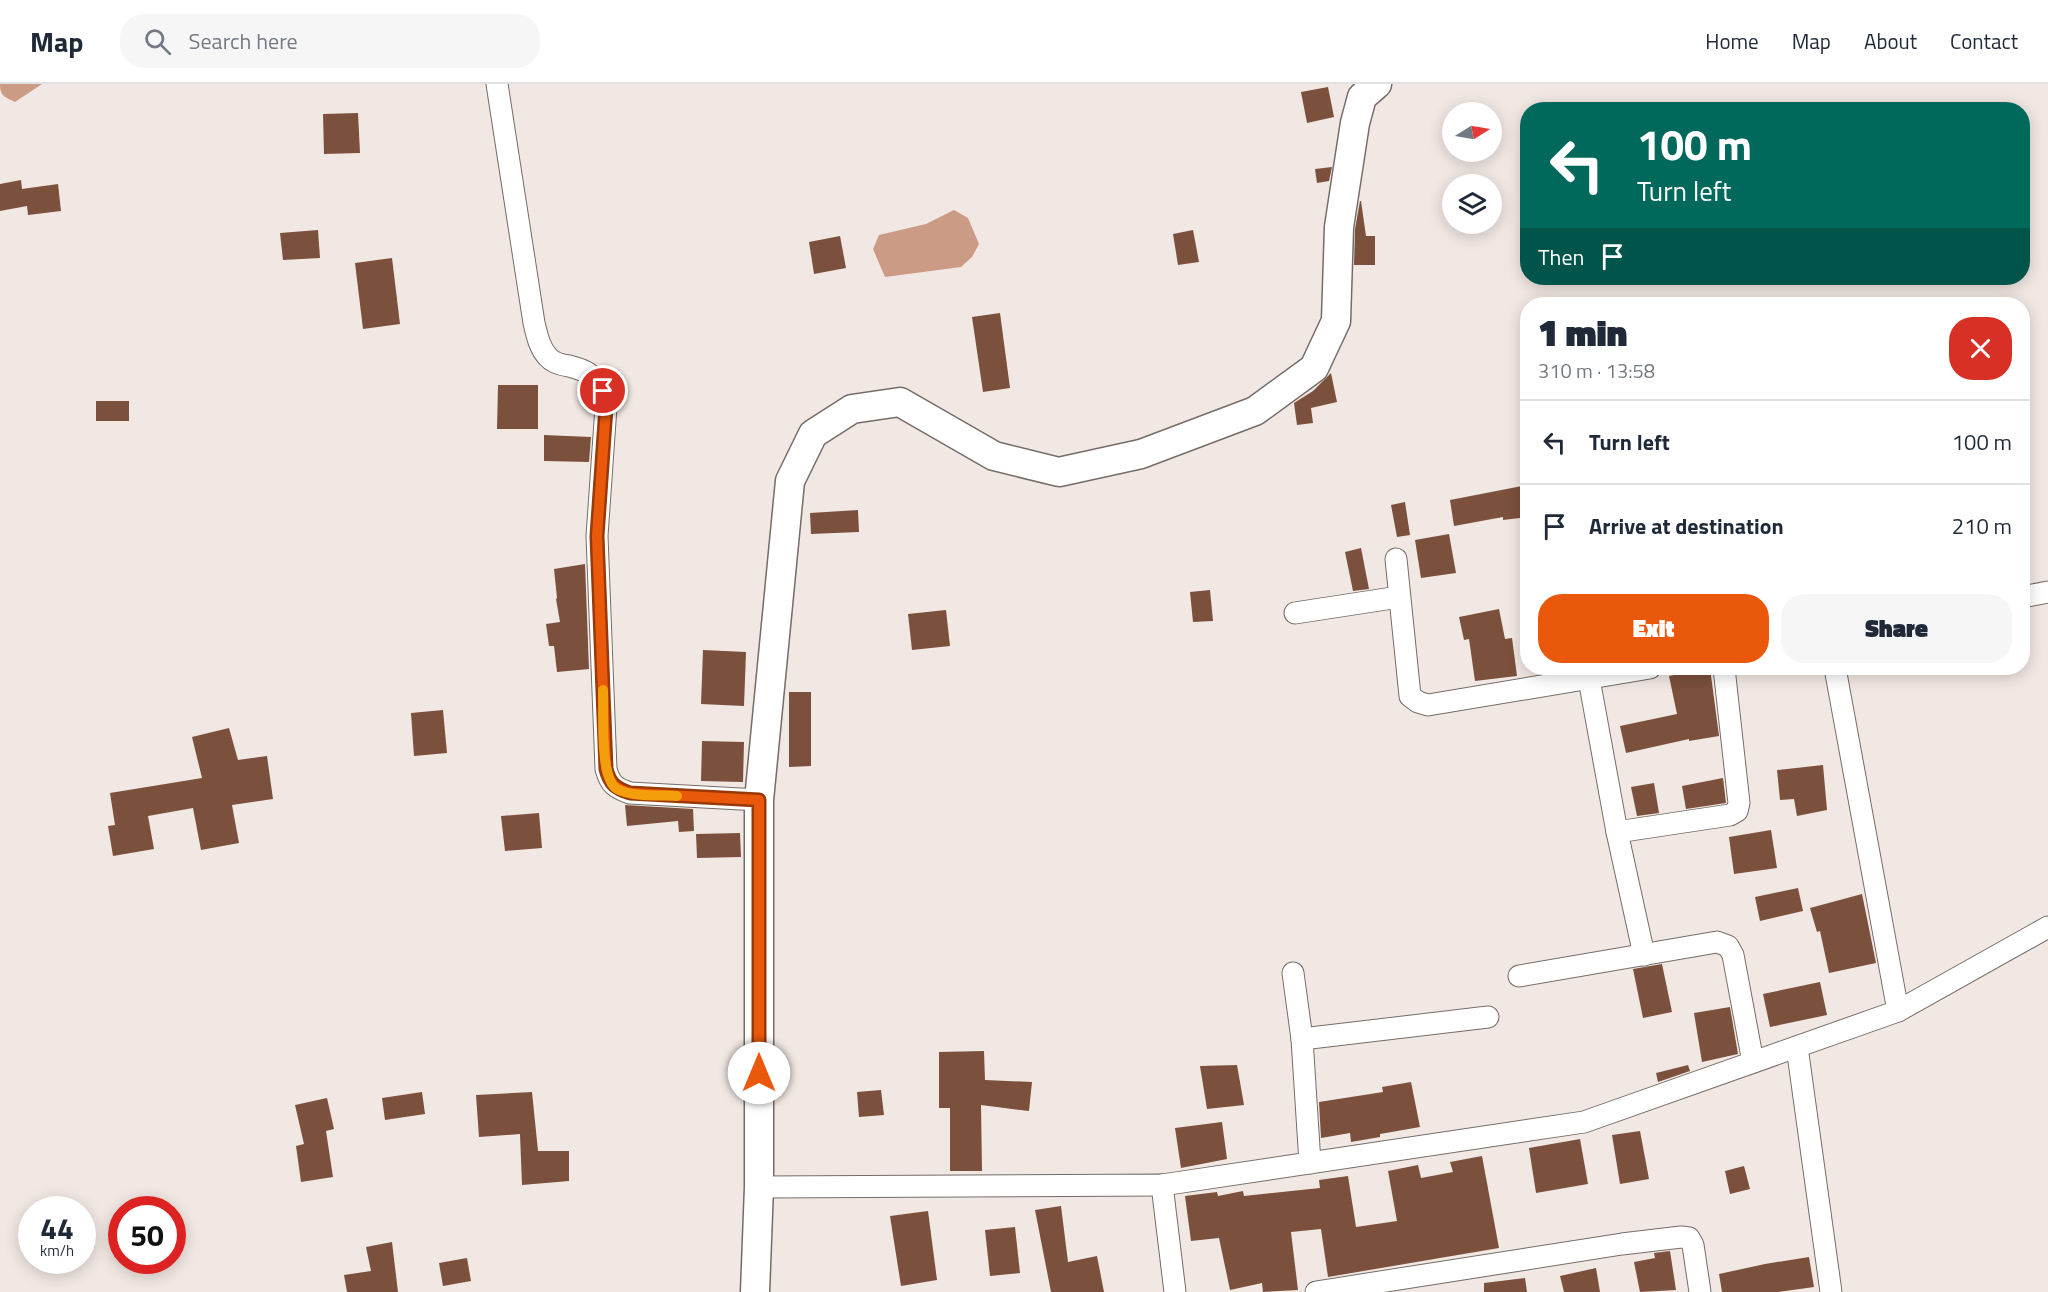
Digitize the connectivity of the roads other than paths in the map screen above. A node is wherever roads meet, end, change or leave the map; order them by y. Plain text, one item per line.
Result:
1 (497, 84) edge
2 (1377, 84) edge
3 (1396, 559) dead end
4 (2048, 592) edge
5 (2030, 595) edge
6 (1400, 597) junction
7 (1295, 613) dead end
8 (1611, 675) edge
9 (1725, 675) edge
10 (1835, 675) edge
11 (1589, 679) junction
12 (759, 800) junction
13 (1617, 832) junction
14 (2048, 927) edge
15 (1644, 955) junction
16 (1293, 973) dead end
17 (1519, 976) dead end
18 (1898, 1011) junction
19 (1488, 1017) dead end
20 (1302, 1039) junction
21 (1797, 1047) junction
22 (1753, 1062) junction
23 (1310, 1163) junction
24 (1162, 1185) junction
25 (759, 1187) junction
26 (1425, 1283) edge
27 (755, 1292) edge
28 (1175, 1292) edge
29 (1316, 1292) edge
30 (1700, 1292) edge
31 (1831, 1292) edge

1 - 12 street
2 - 12 main road
3 - 6 street
4 - 5 street
6 - 7 street
6 - 11 street
8 - 11 street
9 - 13 street
10 - 18 street
11 - 13 street
12 - 25 main road
13 - 15 street
14 - 18 street
15 - 17 street
15 - 22 street
16 - 20 street
18 - 21 street
19 - 20 street
20 - 23 street
21 - 22 street
21 - 31 street
22 - 23 street
23 - 24 street
24 - 25 street
24 - 28 street
25 - 27 main road
26 - 29 street
26 - 30 street

